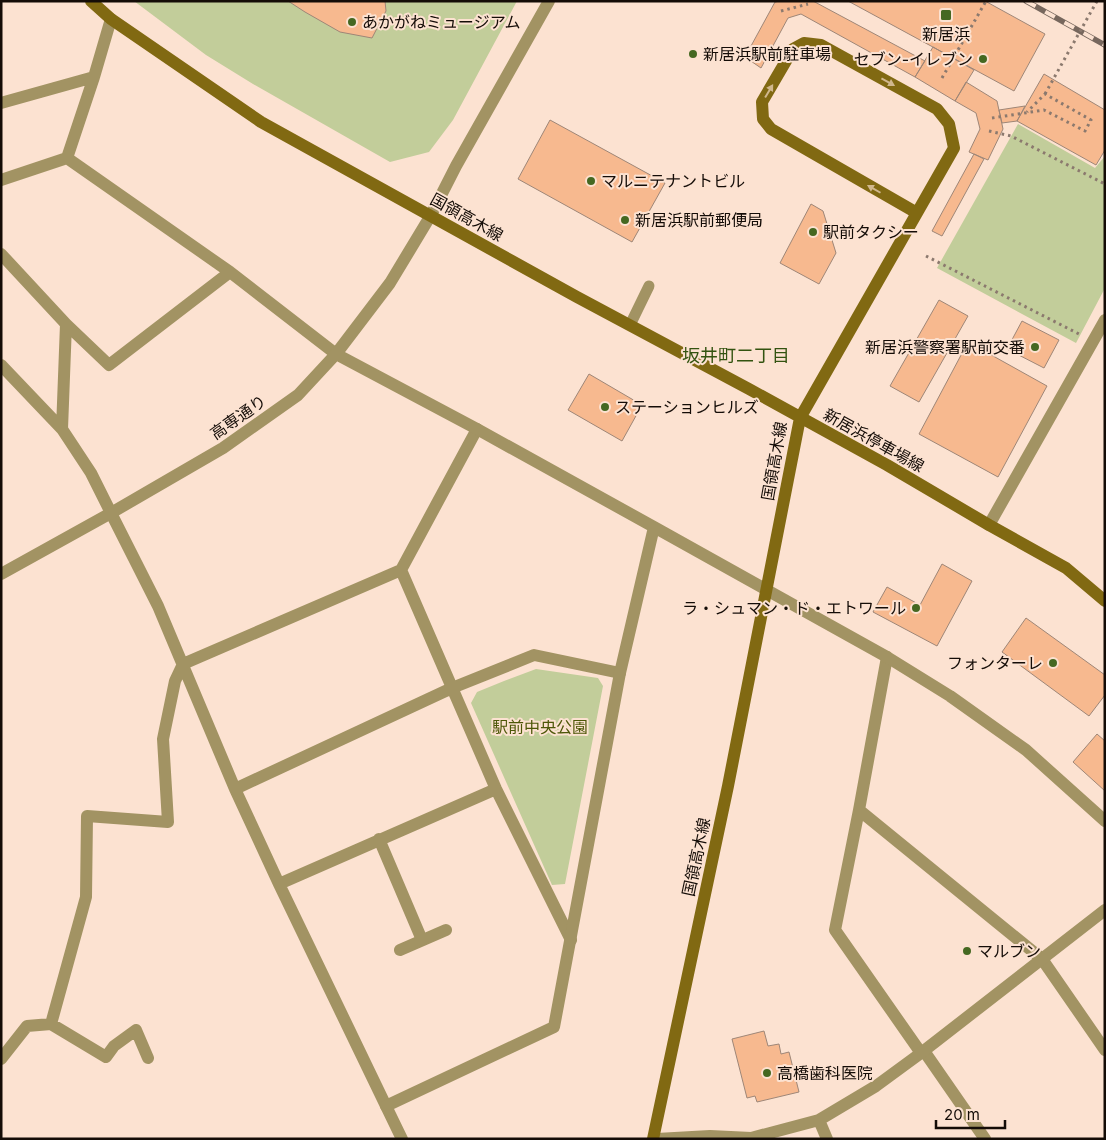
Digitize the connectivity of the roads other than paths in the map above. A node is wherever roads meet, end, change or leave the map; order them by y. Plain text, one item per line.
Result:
1 (91, 1) edge
2 (549, 1) edge
3 (110, 19) junction
4 (94, 77) junction
5 (1, 103) edge
6 (67, 158) junction
7 (1, 180) edge
8 (916, 213) junction
9 (431, 215) junction
10 (1, 254) edge
11 (230, 272) junction
12 (649, 286) dead end
13 (1105, 320) edge
14 (66, 324) junction
15 (630, 326) junction
16 (336, 354) junction
17 (1, 365) edge
18 (800, 418) junction
19 (62, 429) junction
20 (477, 430) junction
21 (111, 513) junction
22 (989, 525) junction
23 (654, 527) junction
24 (401, 570) junction
25 (1, 574) edge
26 (766, 590) junction
27 (1105, 601) edge
28 (887, 657) junction
29 (182, 664) junction
30 (620, 673) junction
31 (452, 688) junction
32 (236, 788) junction
33 (496, 788) junction
34 (859, 810) junction
35 (1105, 821) edge
36 (379, 840) junction
37 (279, 884) junction
38 (1105, 910) edge
39 (446, 930) dead end
40 (422, 940) junction
41 (571, 940) junction
42 (400, 950) dead end
43 (1042, 959) junction
44 (51, 1024) junction
45 (1105, 1050) edge
46 (922, 1052) junction
47 (148, 1058) dead end
48 (1, 1059) edge
49 (386, 1106) junction
50 (819, 1120) junction
51 (402, 1139) edge
52 (653, 1139) edge
53 (657, 1139) edge
54 (827, 1139) edge
55 (985, 1139) edge

1 - 3 main road, 国領高木線
2 - 9 street, 高専通り
3 - 4 street
3 - 9 main road, 国領高木線
4 - 5 street
4 - 6 street
6 - 7 street
6 - 11 street
8 -> 8 main road, 新居浜停車場線
8 - 18 main road, 新居浜停車場線
9 - 15 main road, 国領高木線
9 - 16 street, 高専通り
10 - 14 street
11 - 14 street
11 - 16 street
12 - 15 lane
13 - 22 street
14 - 19 street
15 - 18 main road, 国領高木線
16 - 20 street
16 - 21 street, 高専通り
17 - 19 street
18 - 22 main road, 新居浜停車場線
18 - 26 main road, 国領高木線
19 - 21 street
20 - 23 street
20 - 24 street
21 - 25 street, 高専通り
21 - 29 street
22 - 27 main road, 新居浜停車場線
23 - 26 street
23 - 30 street
24 - 29 street
24 - 31 street
26 - 28 street
26 - 52 main road, 国領高木線
28 - 34 street
28 - 35 street
29 - 32 street
29 - 44 street
30 - 31 street
30 - 41 street
31 - 32 street
31 - 33 street
32 - 37 street
33 - 36 street
33 - 41 street
34 - 43 street
34 - 46 street
36 - 37 street
36 - 40 street
37 - 49 street
38 - 43 street
39 - 40 street
40 - 42 street
41 - 49 street
43 - 45 street
43 - 46 street
44 - 47 street
44 - 48 street
46 - 50 street
46 - 55 street
49 - 51 street
50 - 53 street
50 - 54 street

